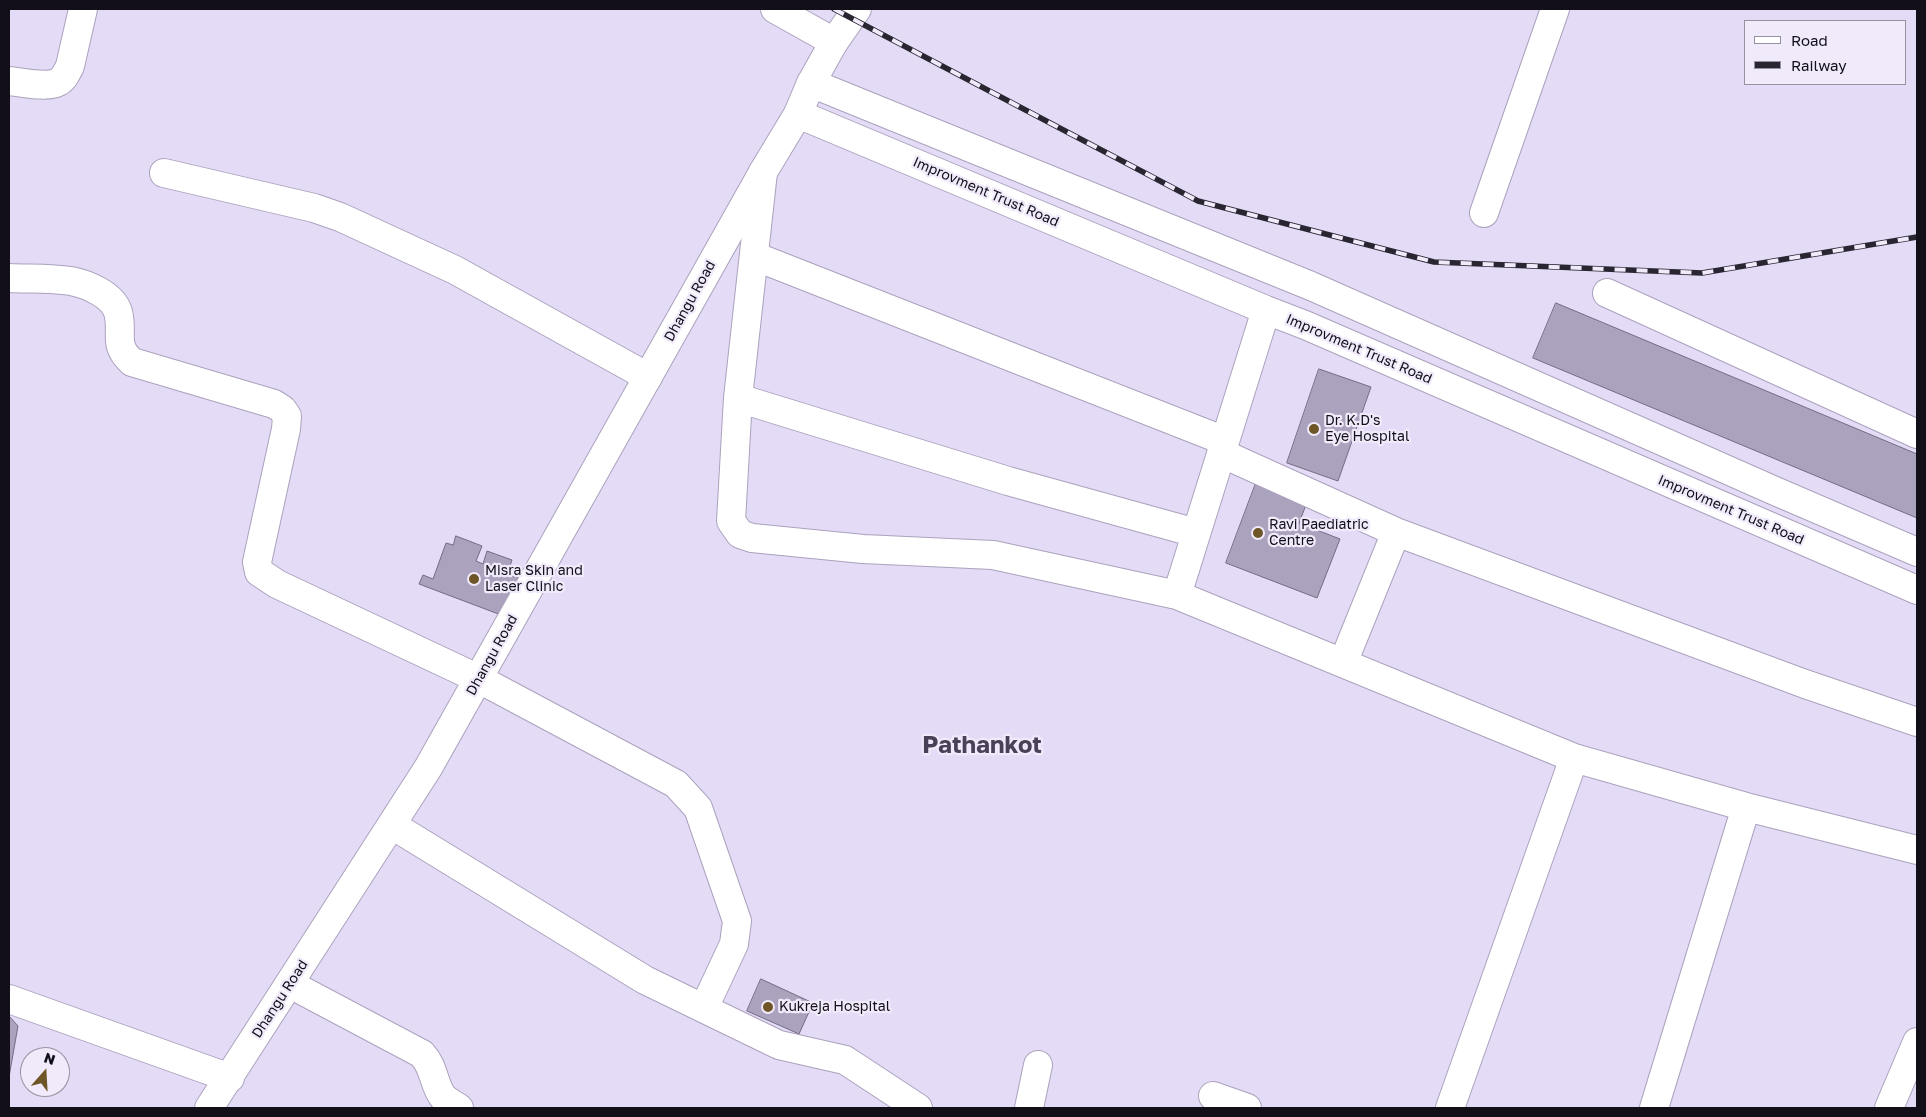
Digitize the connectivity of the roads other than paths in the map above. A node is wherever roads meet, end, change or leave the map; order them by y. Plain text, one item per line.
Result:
1 (83, 9) edge
2 (775, 9) edge
3 (857, 9) edge
4 (1555, 9) edge
5 (834, 42) junction
6 (9, 81) edge
7 (811, 82) junction
8 (798, 114) junction
9 (763, 172) junction
10 (164, 173) dead end
11 (1484, 213) dead end
12 (754, 256) junction
13 (9, 278) edge
14 (1311, 286) junction
15 (1607, 293) dead end
16 (1266, 310) junction
17 (1305, 325) junction
18 (648, 377) junction
19 (738, 398) junction
20 (1917, 434) edge
21 (1223, 447) junction
22 (1774, 491) junction
23 (1761, 523) junction
24 (1396, 532) junction
25 (1196, 533) junction
26 (1917, 552) edge
27 (1917, 590) edge
28 (1177, 595) junction
29 (1343, 663) junction
30 (479, 679) junction
31 (1917, 722) edge
32 (1574, 758) junction
33 (1746, 807) junction
34 (392, 825) junction
35 (1917, 850) edge
36 (290, 984) junction
37 (9, 999) edge
38 (704, 1008) junction
39 (1917, 1042) edge
40 (1038, 1064) dead end
41 (230, 1078) junction
42 (1214, 1096) dead end
43 (209, 1108) edge
44 (459, 1108) edge
45 (918, 1108) edge
46 (1029, 1108) edge
47 (1248, 1108) edge
48 (1450, 1108) edge
49 (1654, 1108) edge
50 (1890, 1108) edge

1 - 6 street
2 - 5 street
3 - 5 street, Dhangu Road
4 - 11 street
5 - 7 street, Dhangu Road
7 - 8 street, Dhangu Road
7 - 14 street
8 - 9 street, Dhangu Road
8 - 16 street, Improvment Trust Road
9 - 12 street
9 - 18 street, Dhangu Road
10 - 18 street
12 - 19 street
12 - 21 street
13 - 30 street
14 - 17 street
14 - 22 street
15 - 20 street
16 - 17 street, Improvment Trust Road
16 - 21 street
17 - 23 street, Improvment Trust Road
18 - 30 street, Dhangu Road
19 - 25 street
19 - 28 street
21 - 24 street
21 - 25 street
22 - 23 street
22 - 26 street
23 - 27 street, Improvment Trust Road
24 - 29 street
24 - 31 street
25 - 28 street
28 - 29 street
29 - 32 street
30 - 34 street, Dhangu Road
30 - 38 street
32 - 33 street
32 - 48 street
33 - 35 street
33 - 49 street
34 - 36 street, Dhangu Road
34 - 38 street
36 - 41 street, Dhangu Road
36 - 44 street
37 - 41 street
38 - 45 street
39 - 50 street
40 - 46 street
41 - 43 street, Dhangu Road
42 - 47 street

